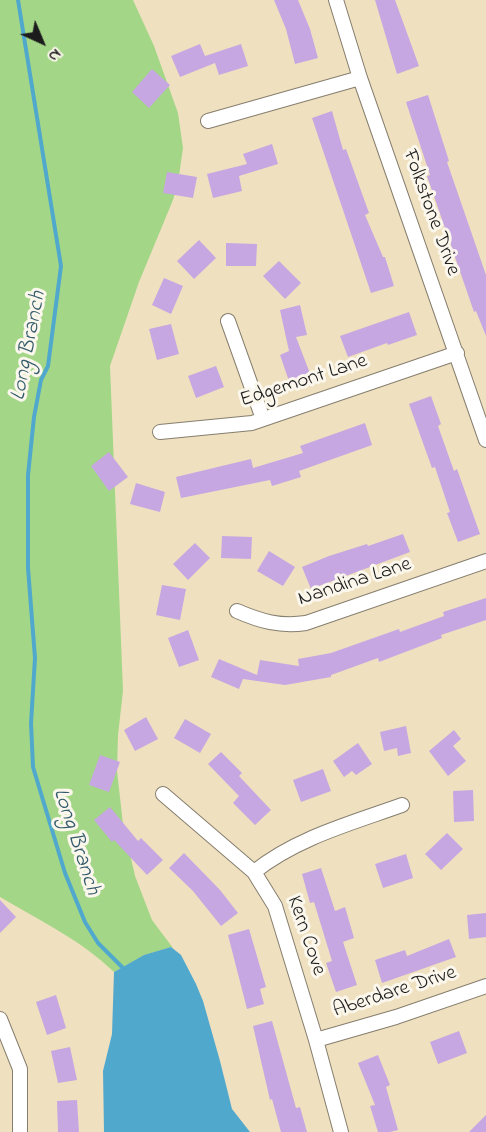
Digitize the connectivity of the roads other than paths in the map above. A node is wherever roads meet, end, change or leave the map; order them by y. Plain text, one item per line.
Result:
1 (336, 0) edge
2 (360, 78) junction
3 (208, 121) dead end
4 (228, 321) dead end
5 (457, 353) junction
6 (263, 419) junction
7 (160, 432) dead end
8 (486, 440) edge
9 (486, 561) edge
10 (237, 610) dead end
11 (163, 794) dead end
12 (402, 805) dead end
13 (254, 872) junction
14 (486, 986) edge
15 (0, 1018) edge
16 (316, 1040) junction
17 (20, 1132) edge
18 (341, 1132) edge

1 - 2 street, Folkstone Drive
2 - 3 street
2 - 5 street, Folkstone Drive
4 - 6 street
5 - 6 street, Edgemont Lane
5 - 8 street, Folkstone Drive
6 - 7 street, Edgemont Lane
9 - 10 street, Nandina Lane
11 - 13 street, Kern Cove
12 - 13 street
13 - 16 street, Kern Cove
14 - 16 street, Aberdare Drive
15 - 17 street
16 - 18 street, Kern Cove

